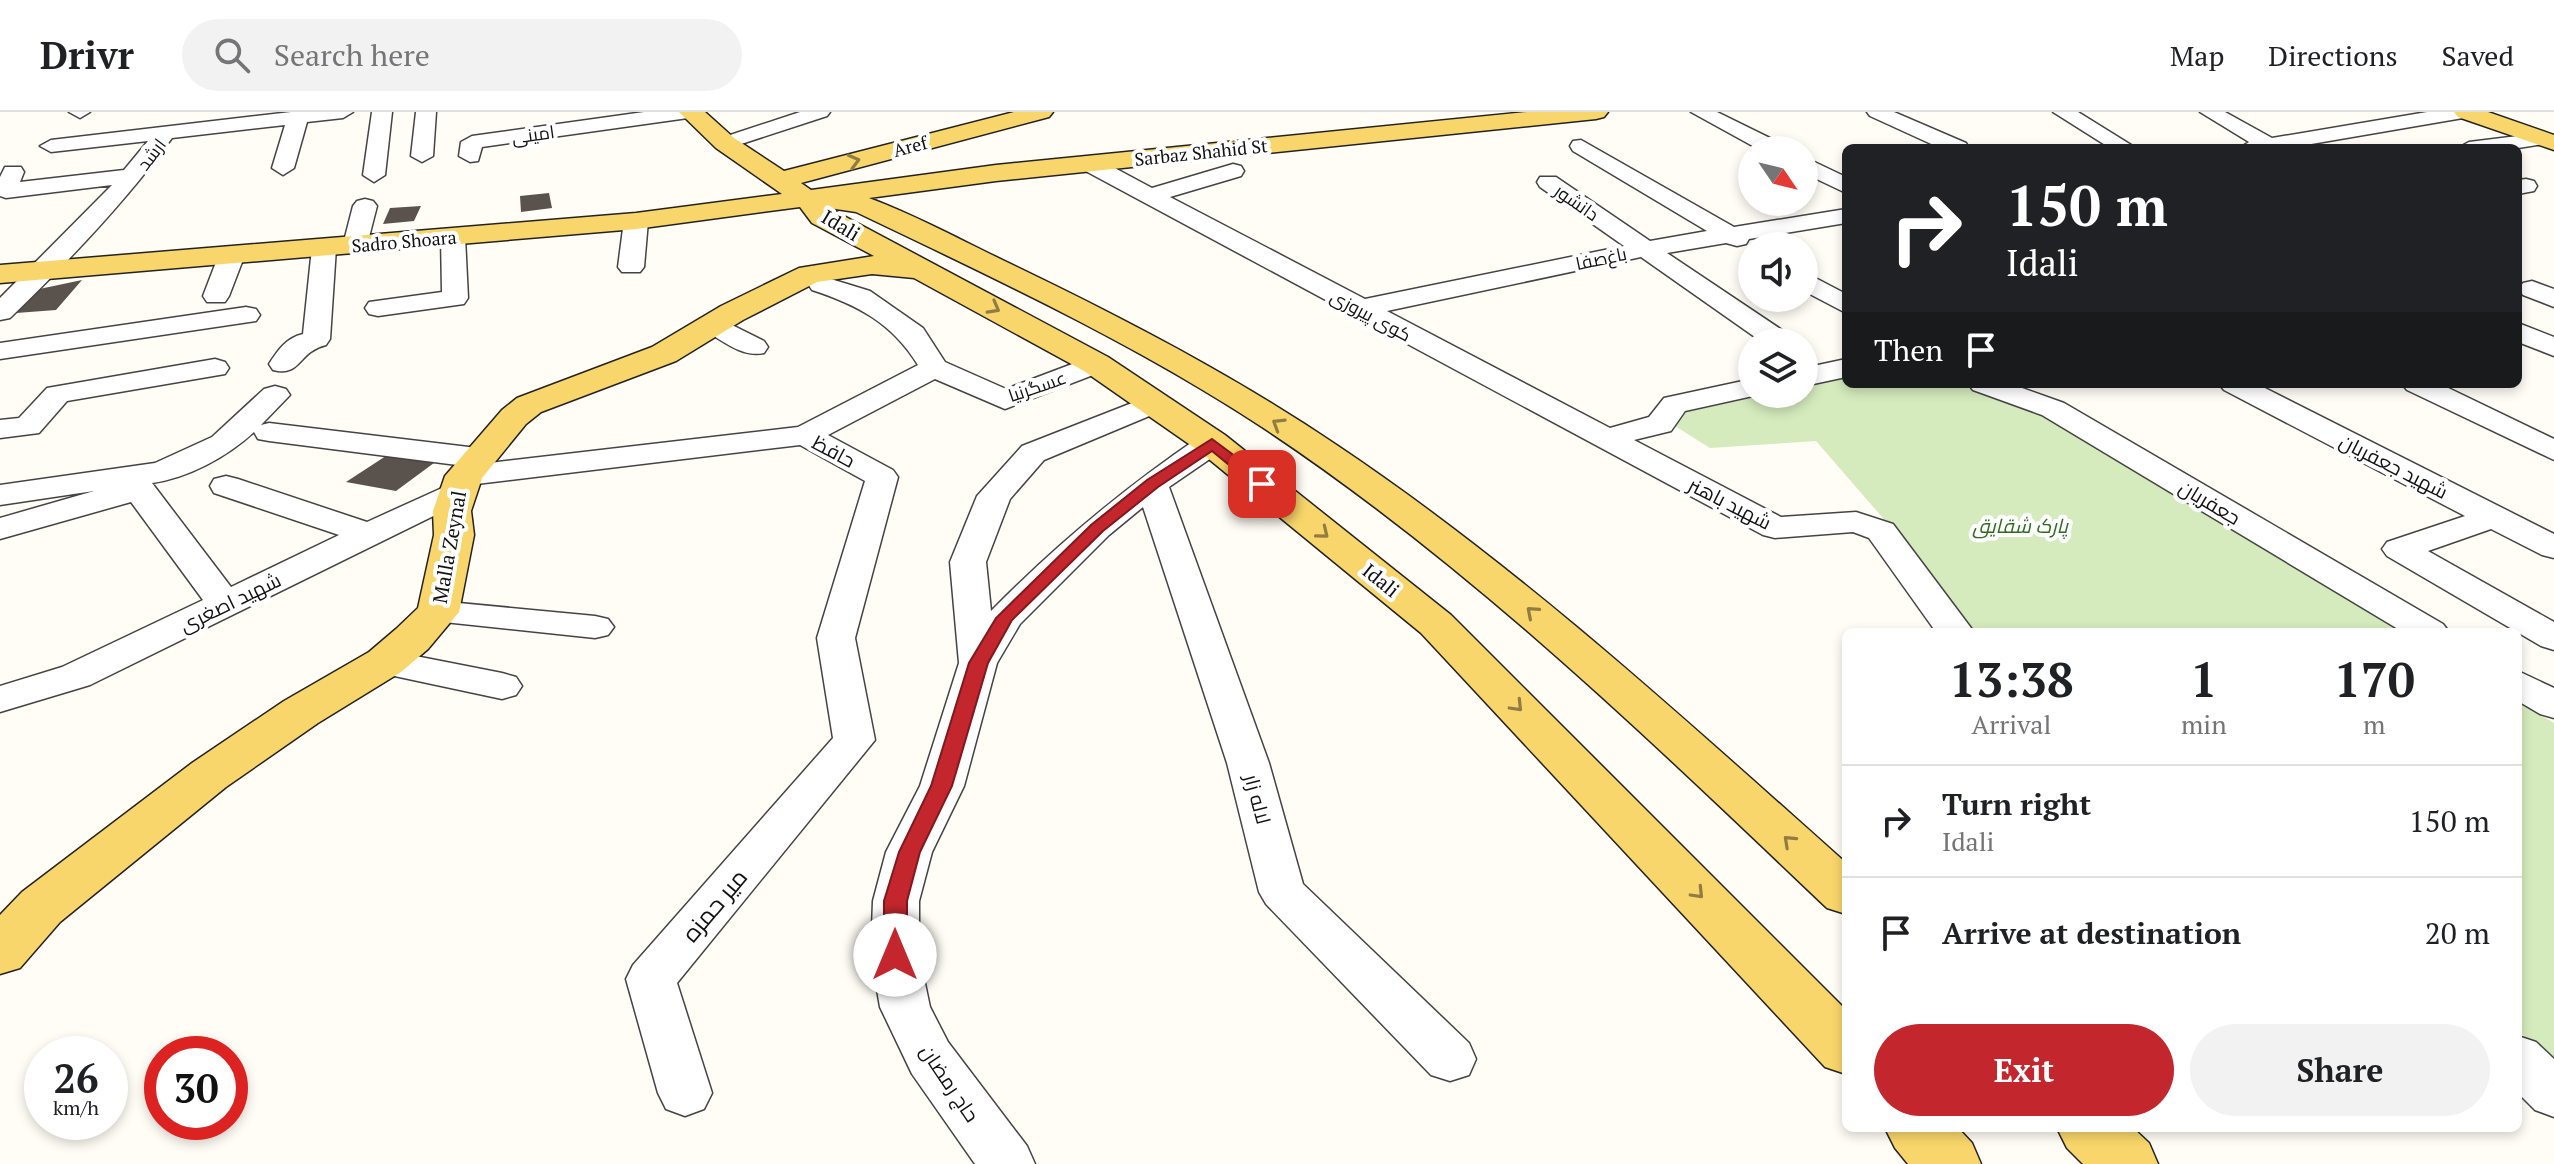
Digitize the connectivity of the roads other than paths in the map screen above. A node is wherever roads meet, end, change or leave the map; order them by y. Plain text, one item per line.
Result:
1 (343, 112) edge
2 (382, 112) edge
3 (426, 112) edge
4 (820, 112) edge
5 (1041, 112) edge
6 (1596, 112) edge
7 (1701, 112) edge
8 (1877, 112) edge
9 (2063, 112) edge
10 (2210, 112) edge
11 (2464, 112) edge
12 (702, 116) edge
13 (298, 117) junction
14 (1486, 117) edge
15 (165, 133) junction
16 (1748, 136) edge
17 (943, 138) junction
18 (2548, 141) edge
19 (725, 143) junction
20 (1949, 144) edge
21 (2118, 144) edge
22 (2257, 144) edge
23 (2272, 144) edge
24 (2514, 144) edge
25 (51, 146) dead end
26 (1581, 146) dead end
27 (471, 149) dead end
28 (422, 156) dead end
29 (1088, 163) junction
30 (283, 168) dead end
31 (1233, 171) dead end
32 (1818, 171) edge
33 (13, 172) dead end
34 (996, 173) junction
35 (374, 175) dead end
36 (134, 176) junction
37 (934, 182) junction
38 (1548, 182) dead end
39 (1842, 184) edge
40 (1149, 196) junction
41 (365, 206) dead end
42 (1842, 217) edge
43 (636, 221) junction
44 (1804, 223) junction
45 (916, 230) junction
46 (1730, 235) junction
47 (453, 237) junction
48 (1832, 238) dead end
49 (1738, 240) edge
50 (811, 242) junction
51 (355, 245) junction
52 (324, 248) junction
53 (1644, 249) junction
54 (231, 257) junction
55 (631, 267) dead end
56 (46, 270) junction
57 (0, 274) edge
58 (933, 275) junction
59 (1818, 288) edge
60 (216, 296) dead end
61 (1842, 303) edge
62 (378, 308) dead end
63 (1358, 309) junction
64 (0, 312) edge
65 (246, 315) dead end
66 (714, 324) junction
67 (1760, 328) edge
68 (2533, 332) edge
69 (754, 347) dead end
70 (2554, 348) edge
71 (0, 351) edge
72 (1096, 364) junction
73 (215, 368) dead end
74 (934, 368) junction
75 (1842, 369) edge
76 (1818, 374) edge
77 (1994, 388) edge
78 (2242, 388) edge
79 (2425, 388) edge
80 (1738, 391) edge
81 (1155, 403) junction
82 (0, 429) edge
83 (269, 432) dead end
84 (805, 435) junction
85 (1606, 438) junction
86 (1212, 443) junction
87 (2554, 451) edge
88 (466, 475) junction
89 (1152, 484) junction
90 (226, 486) dead end
91 (0, 495) edge
92 (2494, 517) junction
93 (0, 529) edge
94 (370, 534) junction
95 (2554, 548) edge
96 (224, 603) junction
97 (438, 612) junction
98 (595, 627) dead end
99 (1952, 628) edge
100 (2423, 628) edge
101 (2554, 638) edge
102 (385, 662) junction
103 (978, 663) junction
104 (502, 686) dead end
105 (2522, 686) edge
106 (0, 699) edge
107 (2554, 705) edge
108 (854, 740) joint
109 (1842, 890) edge
110 (0, 952) edge
111 (1837, 1026) edge
112 (1450, 1059) dead end
113 (2522, 1062) edge
114 (685, 1093) dead end
115 (2554, 1094) edge
116 (1921, 1132) edge
117 (2093, 1132) edge
118 (1007, 1164) edge
119 (1949, 1164) edge
120 (2126, 1164) edge

1 - 13 street, ارشد
2 - 35 street
3 - 28 street
4 - 19 street
5 - 17 main road, Aref
6 - 14 main road, Sarbaz Shahid St
7 - 16 street
8 - 20 street
9 - 21 street
10 - 22 street
11 - 18 main road
11 - 23 street
12 - 19 main road
12 - 27 street, امینی
13 - 15 street, ارشد
13 - 30 street
14 - 29 main road, Sarbaz Shahid St
15 - 25 street
15 - 36 street, ارشد
17 - 34 main road
50 -> 17 main road, Aref
18 - 24 street
19 - 50 main road
26 - 46 street
29 - 34 main road, Sarbaz Shahid St
29 - 40 street, کوی پیروزی
31 - 40 street
32 - 39 street
33 - 36 street
34 - 37 main road, Sarbaz Shahid St
36 - 56 street, ارشد
37 - 45 main road
37 - 50 main road, Sarbaz Shahid St
38 - 53 street, دانشور
40 - 63 street, کوی پیروزی
41 - 51 street
42 - 44 street, باغ‌صفا
43 - 47 main road, Sadro Shoara
43 - 50 main road, Sadro Shoara
43 - 55 street
44 - 46 street, باغ‌صفا
44 - 48 street
45 - 50 main road, Idali
109 -> 45 main road, Idali
46 - 49 street
46 - 53 street, باغ‌صفا
47 - 51 main road, Sadro Shoara
47 - 62 street
50 - 58 main road
50 - 58 main road, Idali
50 - 66 main road
50 - 74 street
51 - 52 main road, Sadro Shoara
52 - 54 main road, Sadro Shoara
52 - 91 street
53 - 63 street, باغ‌صفا
53 - 67 street, دانشور
54 - 56 main road, Sadro Shoara
54 - 60 street
56 - 57 main road, Sadro Shoara
56 - 64 street, ارشد
58 -> 72 main road, Idali
59 - 61 street
63 - 85 street, کوی پیروزی
65 - 71 street
66 - 69 street
66 - 88 main road
68 - 70 street
72 - 74 street, عسگرنیا
72 - 81 main road, Idali
73 - 82 street
74 - 84 street, حافظ
75 - 76 street
77 - 100 street, جعفریان
78 - 92 street, شهید جعفریان
79 - 87 street
80 - 85 street
81 - 86 main road, Idali
81 - 103 street
83 - 88 street
84 - 88 street
84 - 108 street, حافظ
85 - 99 street, شهید باهنر
86 - 89 street, حاج رمضان
86 -> 111 main road, Idali
88 - 94 street, شهید اصغری
88 - 97 main road, Malla Zeynal
89 - 103 street, حاج رمضان
89 - 112 street, لاله زار
90 - 94 street
92 - 95 street, شهید جعفریان
92 - 101 street
93 - 96 street
94 - 96 street, شهید اصغری
96 - 106 street, شهید اصغری
97 - 98 street
97 - 102 main road, Malla Zeynal
102 - 104 street
102 - 110 main road, Malla Zeynal
103 - 118 street, حاج رمضان
105 - 107 street
108 - 114 street, میر حمزه
113 - 115 street
116 - 119 main road
117 - 120 main road

